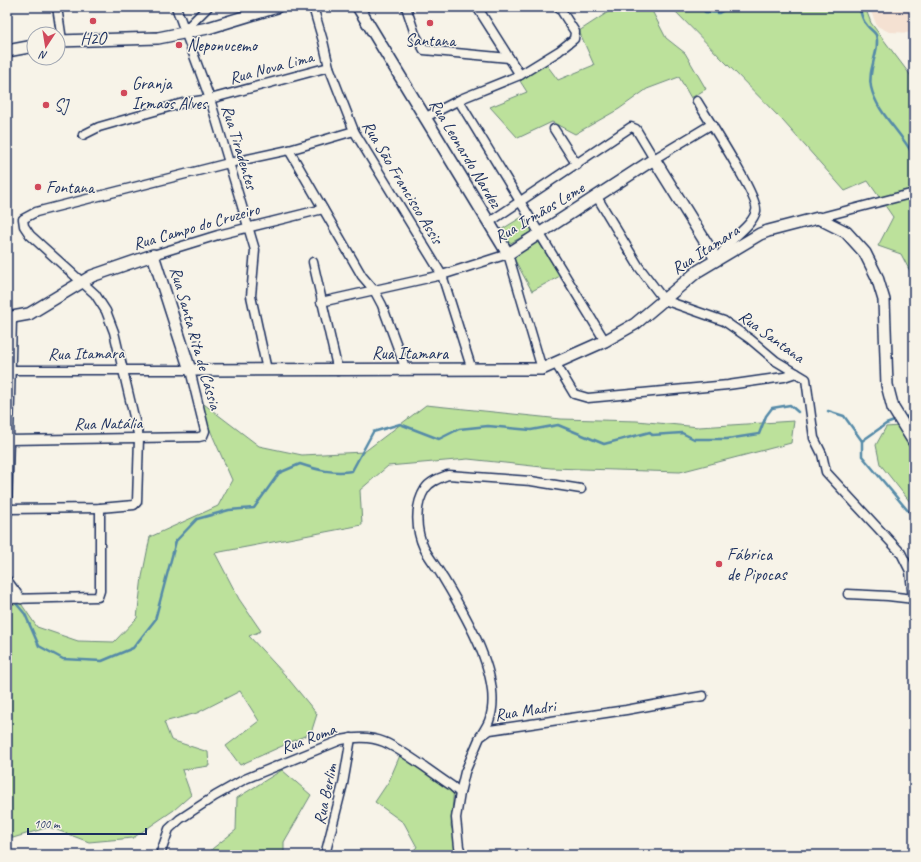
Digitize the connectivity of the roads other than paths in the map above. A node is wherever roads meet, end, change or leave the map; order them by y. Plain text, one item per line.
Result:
1 (57, 7) edge
2 (176, 7) edge
3 (208, 7) edge
4 (277, 7) edge
5 (313, 7) edge
6 (359, 7) edge
7 (406, 7) edge
8 (477, 7) edge
9 (559, 7) edge
10 (59, 26) edge
11 (186, 31) junction
12 (66, 41) edge
13 (26, 47) edge
14 (7, 51) edge
15 (509, 58) junction
16 (329, 67) junction
17 (520, 76) junction
18 (210, 99) junction
19 (459, 101) junction
20 (697, 101) dead end
21 (424, 118) junction
22 (712, 124) junction
23 (554, 129) dead end
24 (354, 131) junction
25 (83, 135) dead end
26 (289, 150) junction
27 (654, 159) junction
28 (229, 163) junction
29 (576, 165) junction
30 (914, 193) edge
31 (597, 197) junction
32 (521, 202) junction
33 (323, 209) junction
34 (818, 218) junction
35 (488, 223) junction
36 (248, 228) junction
37 (540, 234) junction
38 (508, 254) junction
39 (153, 255) junction
40 (717, 259) junction
41 (313, 262) dead end
42 (442, 275) junction
43 (81, 281) junction
44 (374, 290) junction
45 (664, 300) junction
46 (321, 302) junction
47 (9, 318) edge
48 (605, 341) junction
49 (556, 364) junction
50 (123, 369) junction
51 (542, 369) junction
52 (11, 370) junction
53 (190, 370) junction
54 (267, 370) junction
55 (338, 370) junction
56 (406, 370) junction
57 (472, 370) junction
58 (796, 373) junction
59 (8, 410) edge
60 (205, 431) joint
61 (139, 438) junction
62 (9, 440) junction
63 (914, 442) edge
64 (581, 489) dead end
65 (100, 508) junction
66 (7, 509) edge
67 (7, 516) edge
68 (7, 580) edge
69 (848, 594) dead end
70 (7, 599) edge
71 (22, 599) junction
72 (914, 599) edge
73 (703, 696) dead end
74 (480, 737) junction
75 (351, 738) junction
76 (460, 793) junction
77 (160, 855) edge
78 (325, 855) edge
79 (462, 855) edge

1 - 10 street
2 - 11 street, Rua Tiradentes
3 - 11 street
4 - 11 street
5 - 16 street, Rua São Francisco Assis
6 - 21 street, Rua Leonardo Nardez
7 - 15 street
8 - 15 street
9 - 17 street
11 - 12 street
11 - 18 street, Rua Tiradentes
13 - 14 street
15 - 17 street
16 - 18 street, Rua Nova Lima
16 - 24 street, Rua São Francisco Assis
17 - 19 street
18 - 25 street, Rua Nova Lima
18 - 28 street, Rua Tiradentes
19 - 21 street
19 - 32 street
20 - 22 street
21 - 35 street, Rua Leonardo Nardez
22 - 27 street, Rua Irmãos Leme
22 - 40 street
23 - 29 street
24 - 26 street
24 - 42 street, Rua São Francisco Assis
26 - 28 street
26 - 33 street
27 - 29 street
27 - 31 street, Rua Irmãos Leme
27 - 40 street
28 - 36 street, Rua Tiradentes
28 - 43 street
29 - 32 street
30 - 34 street
31 - 37 street, Rua Irmãos Leme
31 - 45 street
32 - 35 street
32 - 37 street
33 - 36 street, Rua Campo do Cruzeiro
33 - 44 street
34 - 40 street, Rua Itamara
34 - 63 street
35 - 38 street, Rua Leonardo Nardez
36 - 39 street, Rua Campo do Cruzeiro
36 - 54 street, Rua Tiradentes
37 - 38 street, Rua Irmãos Leme
37 - 48 street
38 - 42 street, Rua Irmãos Leme
38 - 51 street, Rua Leonardo Nardez
39 - 43 street, Rua Campo do Cruzeiro
39 - 53 street, Rua Santa Rita de Cássia
40 - 45 street, Rua Itamara
41 - 46 street
42 - 44 street, Rua Irmãos Leme
42 - 57 street, Rua São Francisco Assis
43 - 47 street, Rua Campo do Cruzeiro
43 - 50 street
44 - 46 street, Rua Irmãos Leme
44 - 56 street
45 - 48 street, Rua Itamara
45 - 58 street, Rua Santana
46 - 55 street
47 - 52 street
48 - 49 street, Rua Itamara
49 - 51 street, Rua Itamara
49 - 58 street
50 - 52 street, Rua Itamara
50 - 53 street, Rua Itamara
50 - 61 street
51 - 57 street, Rua Itamara
52 - 59 street
53 - 54 street, Rua Itamara
53 - 60 street, Rua Santa Rita de Cássia
54 - 55 street, Rua Itamara
55 - 56 street, Rua Itamara
56 - 57 street, Rua Itamara
58 - 72 street, Rua Santana
59 - 62 street
60 - 61 street, Rua Natália
61 - 62 street, Rua Natália
61 - 65 street
62 - 66 street
64 - 74 street
65 - 66 street
65 - 71 street
66 - 67 street
68 - 71 street
69 - 72 street
70 - 71 street
73 - 74 street, Rua Madri
74 - 76 street, Rua Madri
75 - 76 street, Rua Roma
75 - 77 street, Rua Roma
75 - 78 street, Rua Berlim
76 - 79 street, Rua Madri

